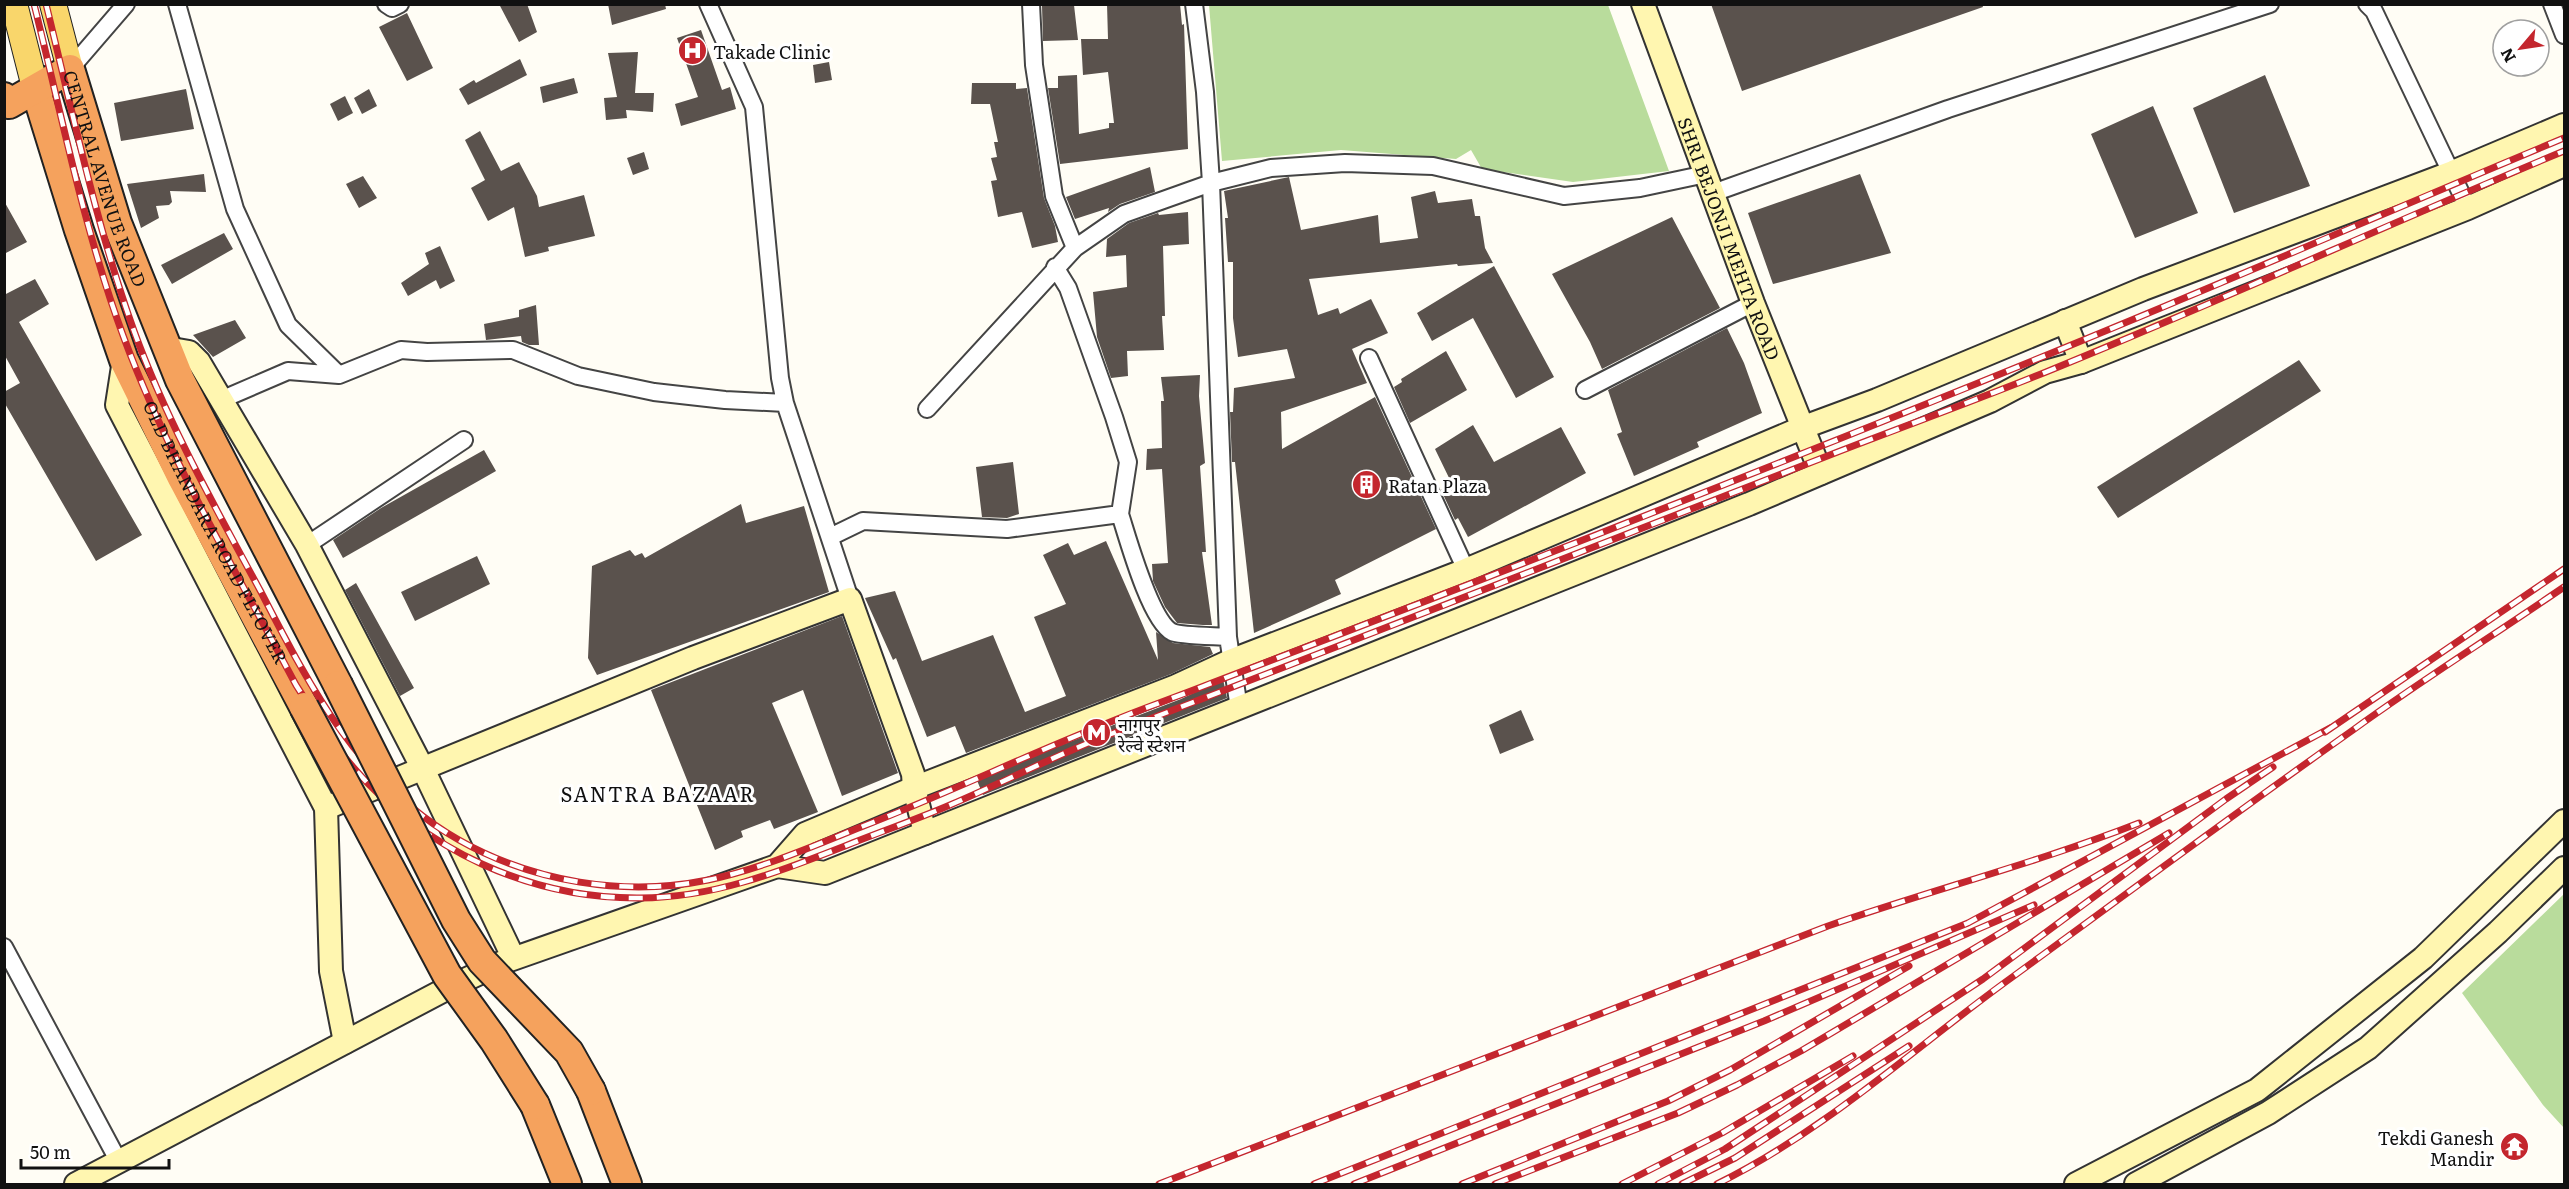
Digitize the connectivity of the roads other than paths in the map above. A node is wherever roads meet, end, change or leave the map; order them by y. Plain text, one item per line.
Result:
1 (14, 4) edge
2 (53, 4) edge
3 (126, 4) edge
4 (177, 4) edge
5 (386, 4) edge
6 (400, 4) edge
7 (708, 4) edge
8 (1031, 4) edge
9 (1194, 4) edge
10 (1643, 4) edge
11 (2270, 4) edge
12 (2367, 4) edge
13 (2552, 4) edge
14 (2565, 35) edge
15 (70, 69) junction
16 (36, 91) junction
17 (7, 101) edge
18 (2565, 125) edge
19 (2565, 165) edge
20 (2453, 172) junction
21 (1211, 183) junction
22 (1710, 184) junction
23 (2468, 208) junction
24 (1075, 248) junction
25 (1055, 267) junction
26 (1753, 303) junction
27 (2066, 321) junction
28 (166, 348) junction
29 (1369, 358) dead end
30 (124, 360) junction
31 (2081, 362) junction
32 (339, 375) junction
33 (1585, 390) dead end
34 (223, 399) junction
35 (785, 403) junction
36 (927, 409) dead end
37 (1804, 426) junction
38 (464, 440) dead end
39 (1821, 473) junction
40 (1120, 514) junction
41 (830, 537) junction
42 (306, 545) junction
43 (1466, 570) junction
44 (850, 598) junction
45 (1228, 637) junction
46 (1230, 661) junction
47 (1239, 708) junction
48 (423, 769) junction
49 (914, 788) junction
50 (326, 808) junction
51 (2565, 821) edge
52 (925, 833) junction
53 (777, 866) junction
54 (2565, 868) edge
55 (4, 948) edge
56 (513, 957) junction
57 (345, 1042) junction
58 (119, 1162) junction
59 (76, 1185) edge
60 (567, 1185) edge
61 (627, 1185) edge
62 (2076, 1185) edge
63 (2136, 1185) edge

1 - 16 main road
2 - 15 main road, CENTRAL AVENUE ROAD
3 - 15 street
4 - 32 street
5 - 6 street
7 - 35 street
8 - 24 street
9 - 21 street
10 - 22 main road, SHRI BEJONJI MEHTA ROAD
11 - 22 street
12 - 20 street
13 - 14 street
15 - 16 highway
15 - 28 highway, CENTRAL AVENUE ROAD
16 - 17 highway
16 - 30 highway, OLD BHANDARA ROAD FLYOVER
18 - 20 main road
19 - 23 main road
20 - 23 street
20 - 27 main road
21 - 22 street
21 - 24 street
21 - 45 street
22 - 26 main road, SHRI BEJONJI MEHTA ROAD
23 - 31 main road
24 - 25 street
25 - 36 street
25 - 40 street
26 - 33 street
26 - 37 main road, SHRI BEJONJI MEHTA ROAD
27 - 31 main road
27 - 37 main road
28 - 34 main road
28 - 61 highway, bridge
29 - 43 street
30 - 50 main road
30 - 60 highway, OLD BHANDARA ROAD FLYOVER, bridge
31 - 39 main road
32 - 34 street
32 - 35 street
34 - 42 main road
35 - 41 street
37 - 39 main road, SHRI BEJONJI MEHTA ROAD
37 - 43 main road
38 - 42 street
39 - 47 main road
40 - 41 street
40 - 45 street
41 - 44 street
42 - 48 main road
43 - 46 main road
44 - 48 main road
44 - 49 main road
45 - 46 street
46 - 47 street
46 - 49 main road
47 - 52 main road
48 - 50 main road
48 - 56 main road
49 - 52 main road
49 - 53 main road
50 - 57 main road
51 - 62 main road
52 - 53 main road
53 - 56 main road
54 - 63 main road
55 - 58 street
56 - 57 main road
57 - 58 main road
58 - 59 main road

